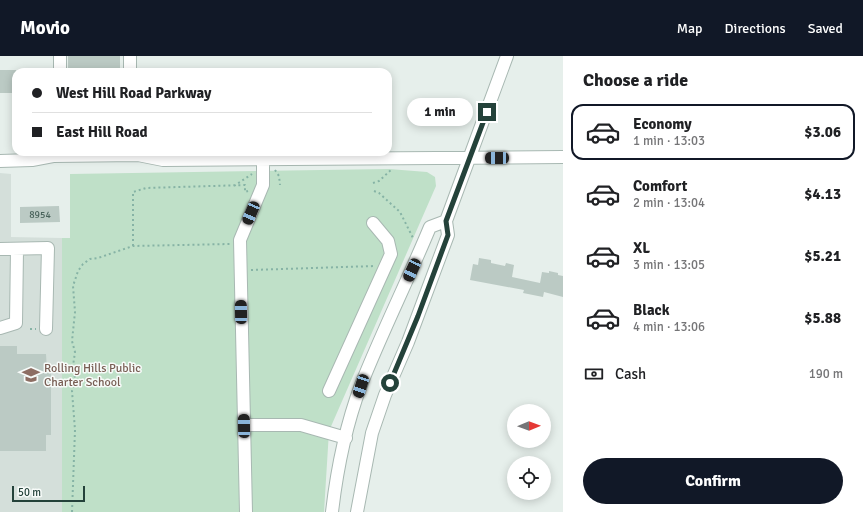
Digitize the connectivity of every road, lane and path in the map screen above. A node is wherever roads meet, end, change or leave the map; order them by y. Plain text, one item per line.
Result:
1 (60, 56) edge
2 (130, 56) edge
3 (507, 56) edge
4 (60, 68) edge
5 (130, 68) edge
6 (51, 156) edge
7 (142, 156) edge
8 (563, 157) edge
9 (263, 158) junction
10 (470, 158) junction
11 (0, 161) edge
12 (392, 169) dead end
13 (274, 170) dead end
14 (254, 172) dead end
15 (373, 183) dead end
16 (280, 185) dead end
17 (234, 186) junction
18 (252, 191) dead end
19 (374, 192) dead end
20 (446, 221) junction
21 (374, 223) dead end
22 (415, 241) dead end
23 (231, 244) dead end
24 (134, 246) junction
25 (0, 249) edge
26 (18, 250) junction
27 (378, 266) dead end
28 (246, 270) dead end
29 (0, 328) edge
30 (46, 329) dead end
31 (329, 391) dead end
32 (244, 426) junction
33 (346, 438) junction
34 (72, 512) edge
35 (246, 512) edge
36 (332, 512) edge
37 (357, 512) edge

1 - 4 street
2 - 5 street
3 - 10 street
6 - 11 street
7 - 9 street
8 - 10 street
9 - 10 street
9 - 32 street
10 - 20 street
12 - 15 path
13 - 16 path
14 - 17 path
17 - 18 path
17 - 24 path
19 - 22 path
20 - 33 street
20 - 37 street
21 - 31 street
23 - 24 path
24 - 34 path
25 - 26 street
26 - 29 street
26 - 30 street
27 - 28 path
32 - 33 street
32 - 35 street
33 - 36 street

